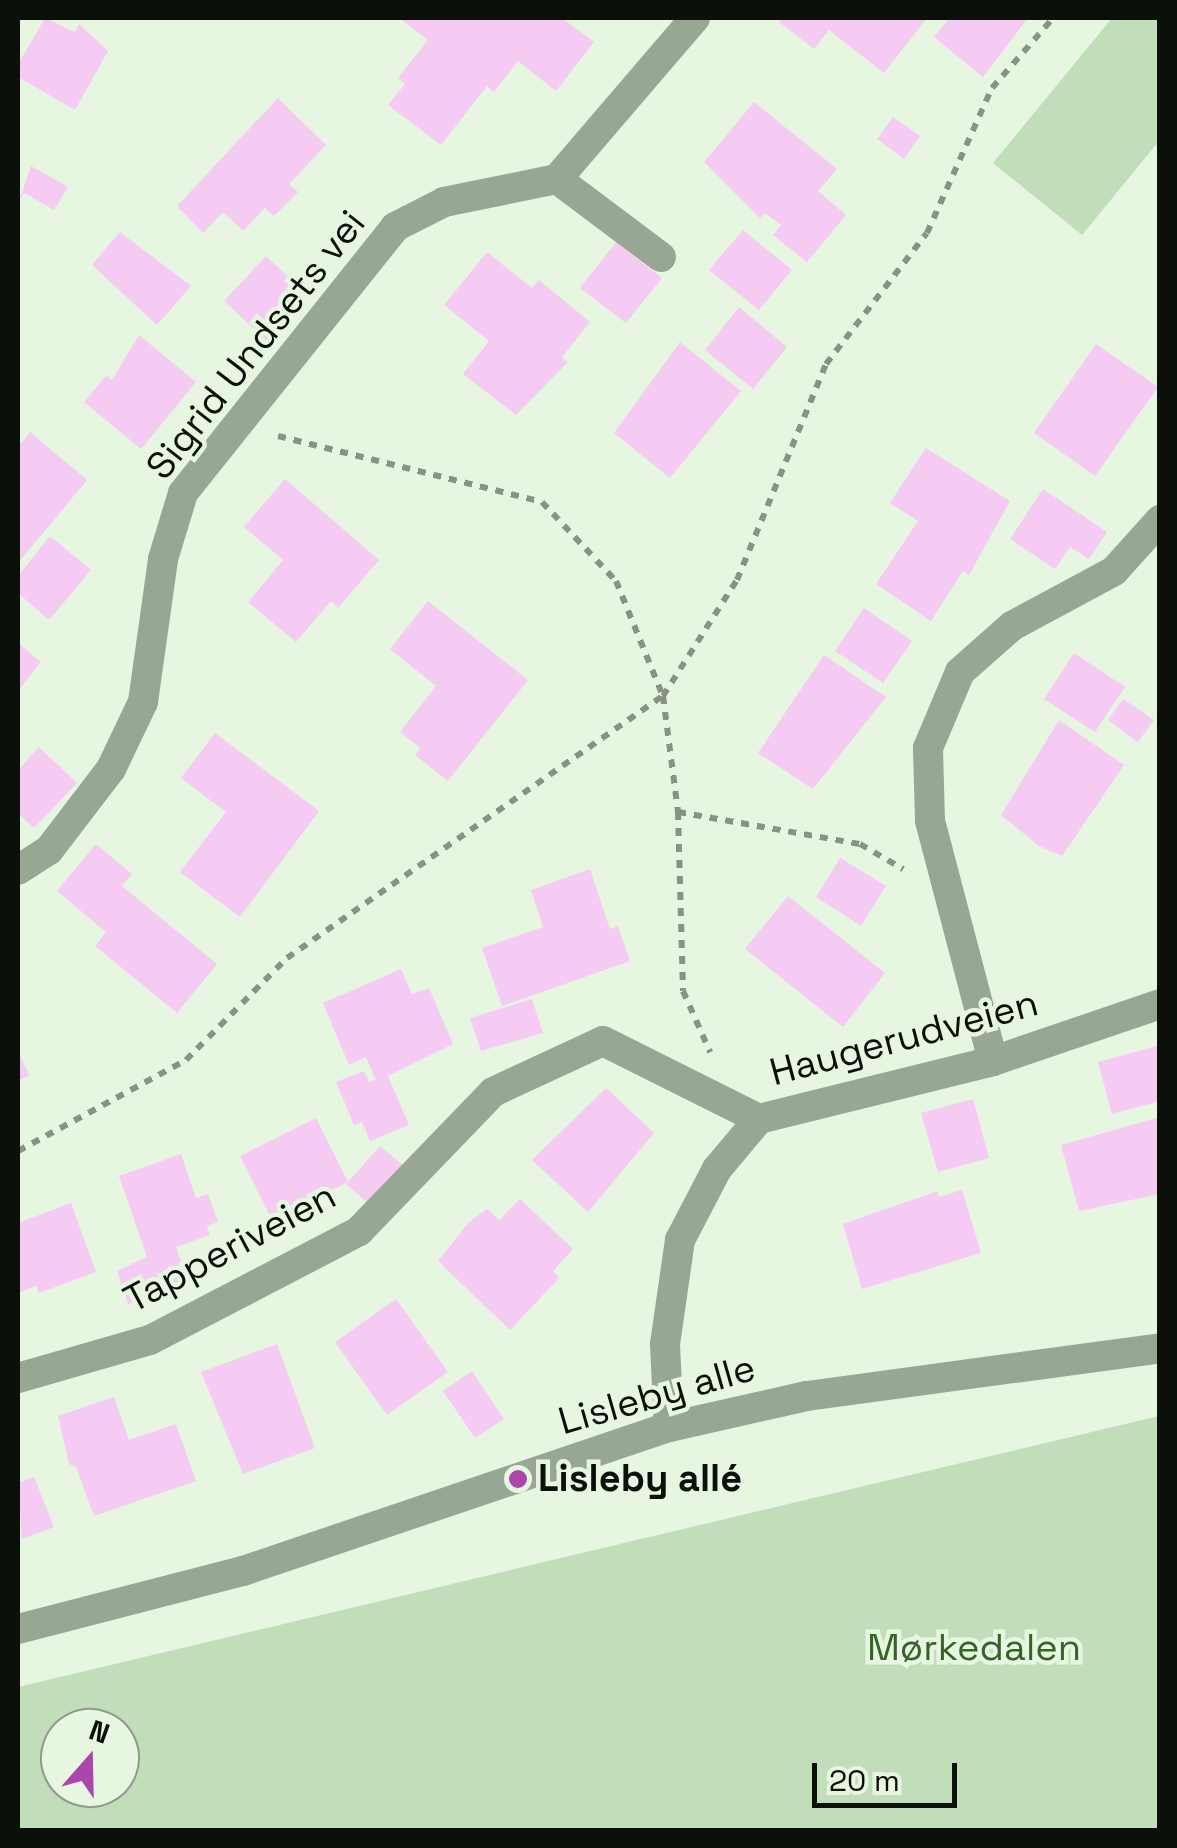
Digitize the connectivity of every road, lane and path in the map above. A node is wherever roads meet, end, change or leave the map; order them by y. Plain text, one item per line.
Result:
1 (695, 18) edge
2 (1053, 18) edge
3 (557, 179) junction
4 (660, 258) dead end
5 (250, 417) junction
6 (1160, 520) edge
7 (663, 696) junction
8 (678, 812) junction
9 (18, 870) edge
10 (946, 894) junction
11 (1160, 1004) edge
12 (993, 1061) junction
13 (748, 1116) junction
14 (18, 1151) edge
15 (1160, 1348) edge
16 (18, 1378) edge
17 (669, 1427) junction
18 (18, 1628) edge

1 - 3 street
2 - 7 path
3 - 4 street
3 - 5 street, Sigrid Undsets vei
5 - 7 path
5 - 9 street, Sigrid Undsets vei
6 - 10 street
7 - 8 path
7 - 14 path
8 - 10 path
8 - 13 path
10 - 12 street
11 - 12 street, Haugerudveien
12 - 13 street, Haugerudveien
13 - 16 street, Tapperiveien
13 - 17 street, Haugerudveien
15 - 17 street, Lisleby alle
17 - 18 street, Lisleby alle

